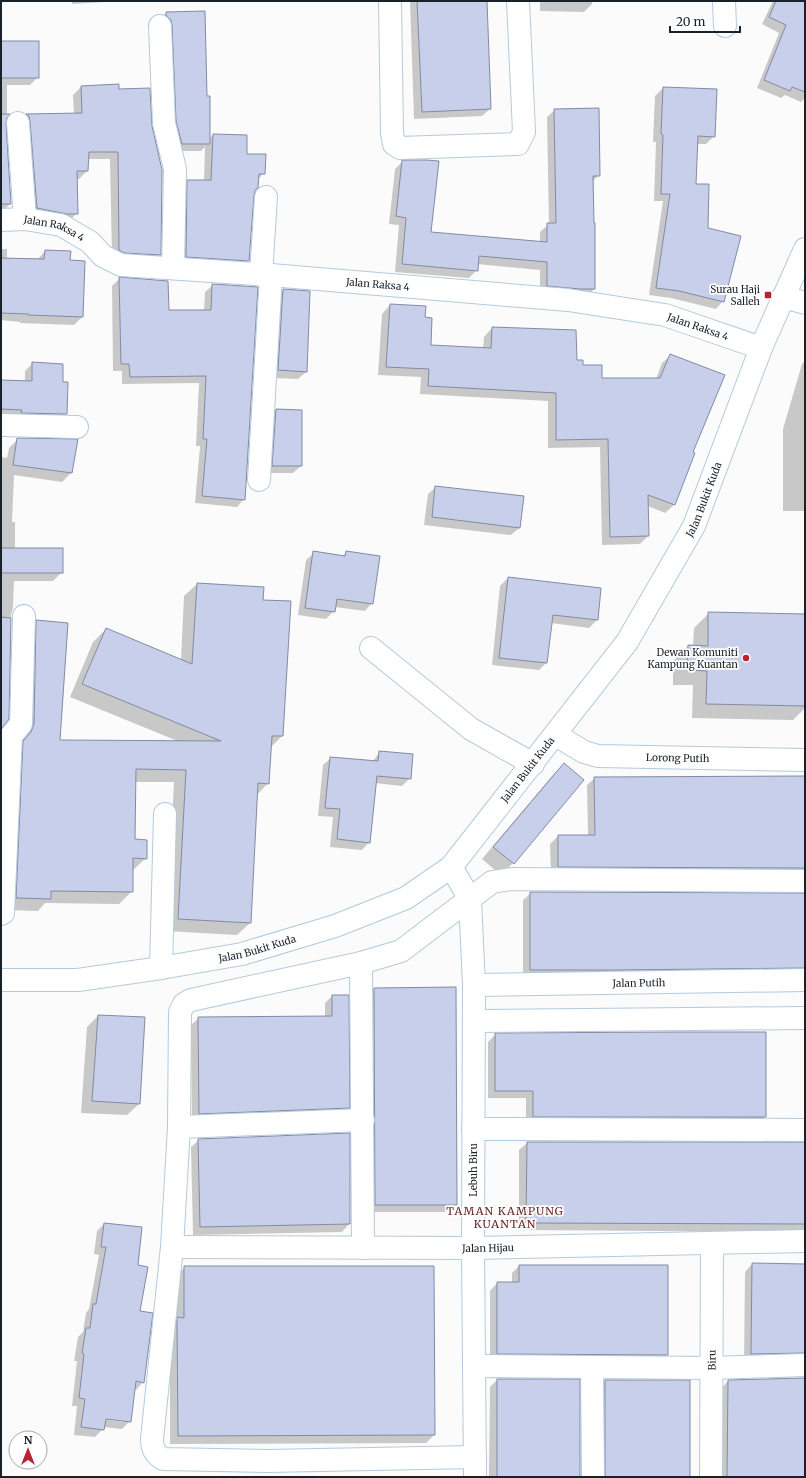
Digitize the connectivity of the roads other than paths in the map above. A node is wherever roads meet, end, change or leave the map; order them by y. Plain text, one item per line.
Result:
1 (390, 1) edge
2 (518, 1) edge
3 (724, 1) edge
4 (160, 26) dead end
5 (725, 26) dead end
6 (18, 123) dead end
7 (266, 197) dead end
8 (25, 219) junction
9 (1, 220) edge
10 (805, 249) edge
11 (173, 268) junction
12 (266, 275) junction
13 (783, 297) junction
14 (805, 303) edge
15 (761, 348) junction
16 (1, 425) edge
17 (77, 427) dead end
18 (259, 480) dead end
19 (24, 616) dead end
20 (371, 648) dead end
21 (556, 735) junction
22 (805, 760) edge
23 (533, 764) junction
24 (165, 814) dead end
25 (451, 867) junction
26 (805, 881) edge
27 (470, 899) junction
28 (1, 914) edge
29 (361, 963) junction
30 (161, 968) junction
31 (1, 980) edge
32 (805, 980) edge
33 (474, 985) junction
34 (805, 1018) edge
35 (474, 1021) junction
36 (363, 1120) junction
37 (179, 1127) junction
38 (473, 1129) junction
39 (805, 1130) edge
40 (805, 1241) edge
41 (712, 1243) junction
42 (172, 1247) junction
43 (363, 1248) junction
44 (473, 1248) junction
45 (805, 1365) edge
46 (474, 1366) junction
47 (592, 1367) junction
48 (711, 1368) junction
49 (475, 1467) edge
50 (267, 1469) edge
51 (592, 1477) edge
52 (711, 1477) edge

1 - 2 street
3 - 5 street
4 - 11 street
6 - 8 street
7 - 12 street
8 - 9 street, Jalan Raksa 4
8 - 11 street, Jalan Raksa 4
10 - 13 street, Jalan Bukit Kuda
11 - 12 street, Jalan Raksa 4
12 - 15 street, Jalan Raksa 4
12 - 18 street
13 - 14 street
13 - 15 street, Jalan Bukit Kuda
15 - 21 street, Jalan Bukit Kuda
16 - 17 street
19 - 28 street
20 - 23 street
21 - 22 street, Lorong Putih
21 - 23 street, Jalan Bukit Kuda
23 - 25 street, Jalan Bukit Kuda
24 - 30 street
25 - 27 street, Lebuh Biru
25 - 30 street, Jalan Bukit Kuda
26 - 27 street
27 - 29 street
27 - 33 street, Lebuh Biru
29 - 36 street
29 - 37 street
30 - 31 street, Jalan Bukit Kuda
32 - 33 street, Jalan Putih
33 - 35 street, Lebuh Biru
34 - 35 street
35 - 38 street, Lebuh Biru
36 - 37 street
36 - 43 street
37 - 42 street
38 - 39 street
38 - 44 street, Lebuh Biru
40 - 41 street, Jalan Hijau
41 - 44 street, Jalan Hijau
41 - 48 street, Biru
42 - 43 street, Jalan Hijau
42 - 50 street
43 - 44 street, Jalan Hijau
44 - 46 street, Lebuh Biru
45 - 48 street
46 - 47 street
46 - 49 street, Lebuh Biru
47 - 48 street
47 - 51 street
48 - 52 street, Biru
49 - 50 street

